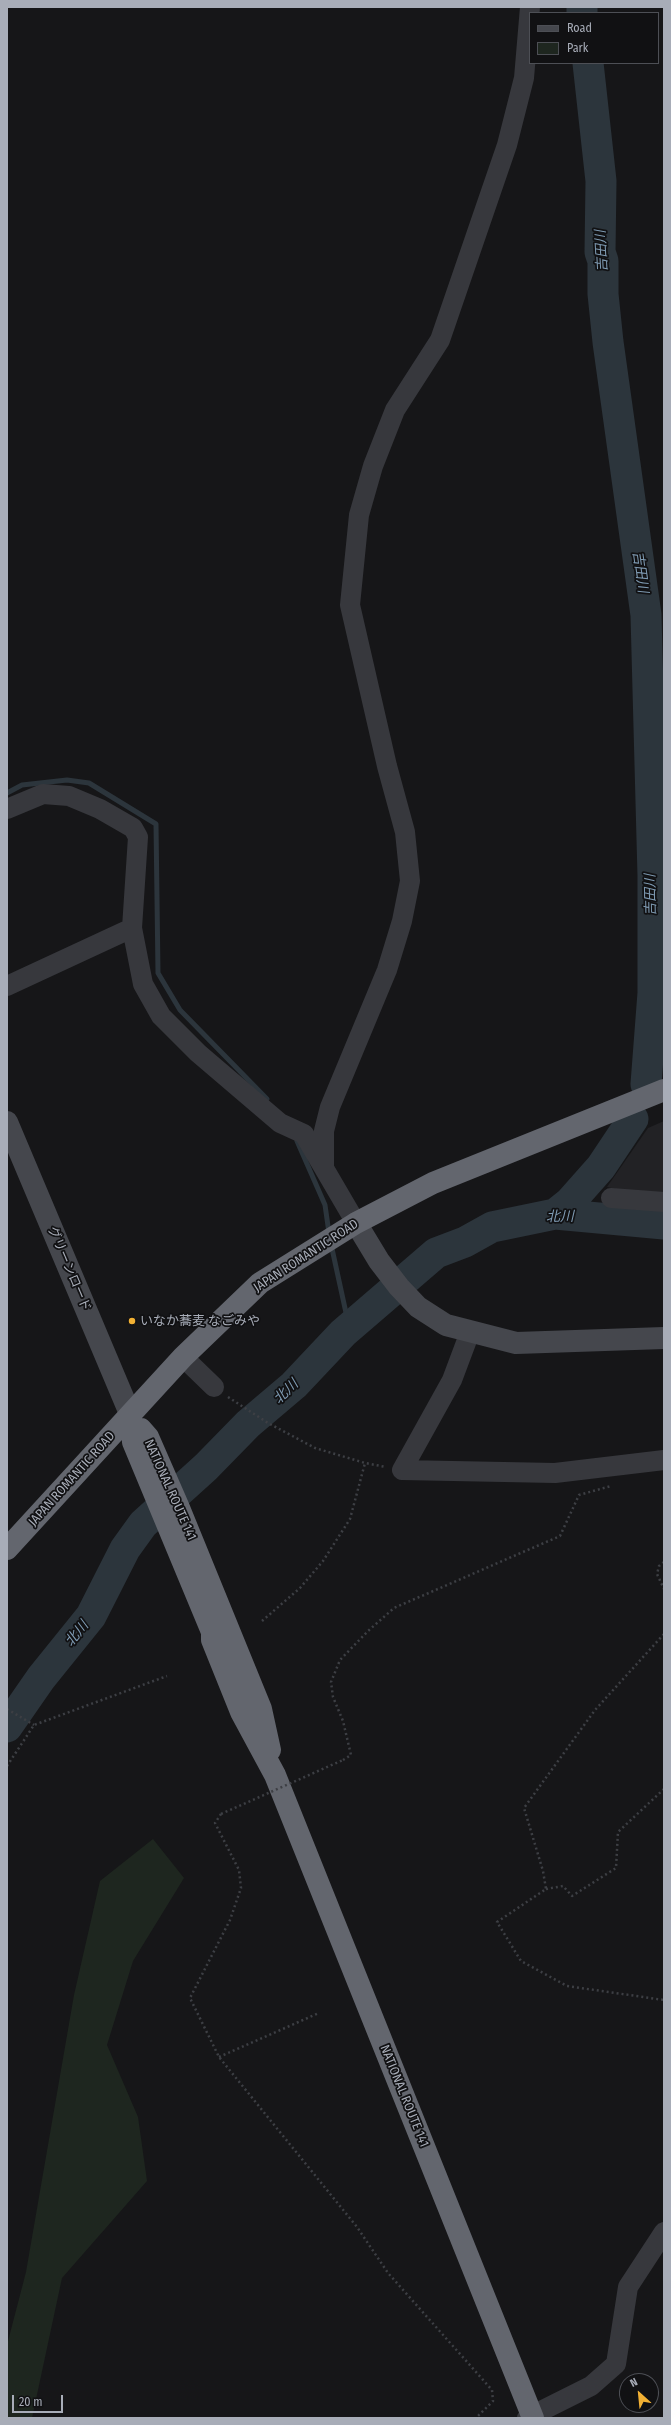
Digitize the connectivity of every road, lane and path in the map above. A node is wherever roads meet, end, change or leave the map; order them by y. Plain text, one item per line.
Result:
1 (529, 19) edge
2 (7, 809) edge
3 (132, 928) junction
4 (7, 986) edge
5 (664, 1090) edge
6 (7, 1122) edge
7 (324, 1166) junction
8 (611, 1198) dead end
9 (664, 1202) edge
10 (356, 1223) junction
11 (470, 1332) junction
12 (664, 1338) edge
13 (183, 1357) junction
14 (214, 1388) joint
15 (131, 1416) junction
16 (664, 1460) edge
17 (365, 1463) junction
18 (402, 1470) junction
19 (618, 1485) dead end
20 (7, 1549) edge
21 (664, 1562) edge
22 (664, 1589) edge
23 (262, 1622) dead end
24 (664, 1634) edge
25 (167, 1676) dead end
26 (7, 1709) edge
27 (34, 1725) junction
28 (7, 1766) edge
29 (664, 1789) edge
30 (546, 1889) junction
31 (664, 2000) edge
32 (319, 2013) dead end
33 (219, 2057) junction
34 (664, 2232) edge
35 (531, 2417) edge
36 (476, 2418) edge

1 - 7 street
2 - 3 street
3 - 4 street
3 - 7 street
5 - 10 highway, JAPAN ROMANTIC ROAD
6 - 15 street, グリーンロード
7 - 10 street
8 - 9 street
10 - 11 street
10 - 13 highway, JAPAN ROMANTIC ROAD
11 - 12 street
11 - 18 street
13 - 14 street
13 - 15 highway, JAPAN ROMANTIC ROAD
14 - 17 path
15 - 20 highway, JAPAN ROMANTIC ROAD
15 - 35 highway, NATIONAL ROUTE 141
16 - 18 street
17 - 18 path
17 - 23 path
19 - 33 path, bridge
21 - 22 path
24 - 30 path
25 - 27 path
26 - 27 path
27 - 28 path
29 - 30 path
30 - 31 path
32 - 33 path
33 - 36 path
34 - 35 street

